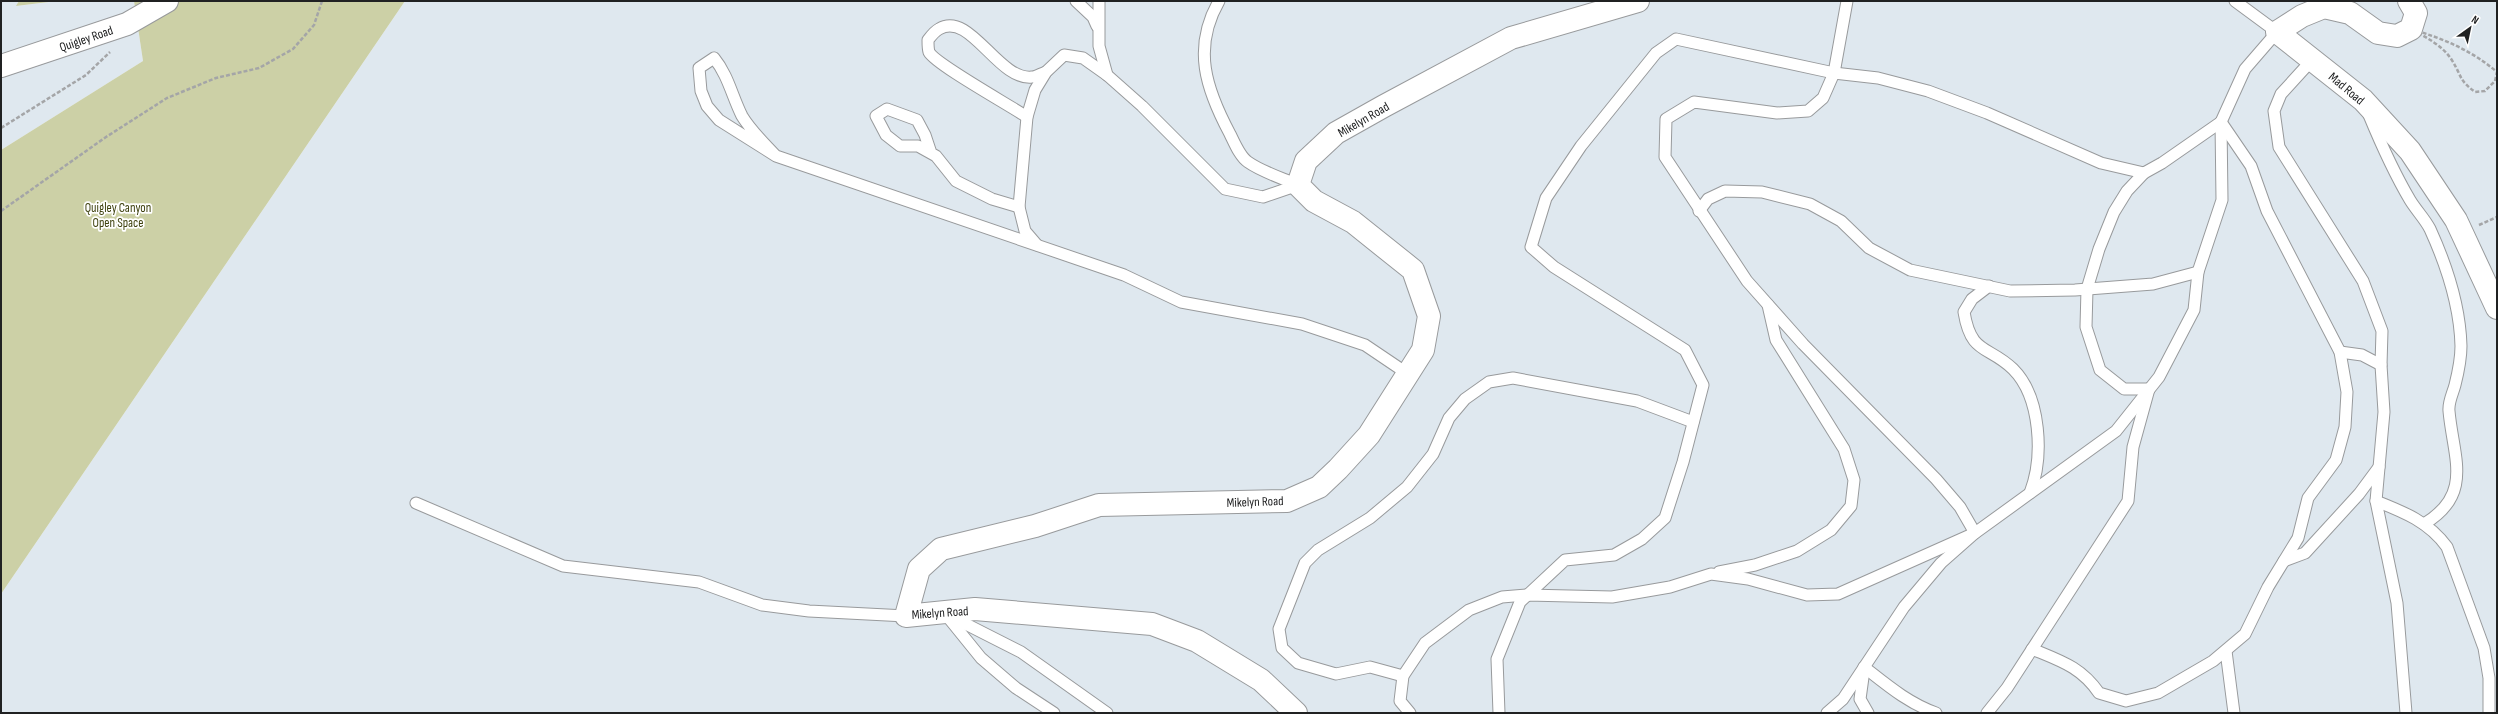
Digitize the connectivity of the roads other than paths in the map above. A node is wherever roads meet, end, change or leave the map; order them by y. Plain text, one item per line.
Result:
1 (167, 1) edge
2 (1076, 1) edge
3 (1099, 1) edge
4 (1219, 1) edge
5 (1638, 1) edge
6 (1847, 1) edge
7 (2235, 1) edge
8 (2409, 1) edge
9 (1098, 29) junction
10 (2277, 32) junction
11 (2312, 60) junction
12 (1, 66) edge
13 (1046, 72) junction
14 (1834, 73) junction
15 (1107, 75) junction
16 (2362, 100) junction
17 (1027, 118) junction
18 (2221, 122) junction
19 (931, 153) junction
20 (776, 156) junction
21 (2144, 173) junction
22 (1298, 185) junction
23 (1019, 207) junction
24 (1699, 211) junction
25 (1037, 246) junction
26 (2198, 272) junction
27 (1989, 286) junction
28 (2087, 289) junction
29 (1768, 304) junction
30 (2497, 308) edge
31 (2340, 352) junction
32 (2381, 365) junction
33 (1408, 374) junction
34 (2149, 388) junction
35 (1693, 422) junction
36 (2379, 466) junction
37 (2029, 493) junction
38 (2376, 501) junction
39 (416, 503) dead end
40 (2424, 524) junction
41 (1975, 533) junction
42 (2284, 561) junction
43 (1711, 574) junction
44 (1527, 595) junction
45 (944, 612) junction
46 (906, 616) junction
47 (2032, 649) junction
48 (2226, 650) junction
49 (1864, 667) junction
50 (1403, 676) junction
51 (1054, 713) edge
52 (1107, 713) edge
53 (1296, 713) edge
54 (1410, 713) edge
55 (1499, 713) edge
56 (1827, 713) edge
57 (1868, 713) edge
58 (1936, 713) edge
59 (1987, 713) edge
60 (2234, 713) edge
61 (2406, 713) edge
62 (2489, 713) edge

1 - 12 street, Quigley Road
2 - 9 lane
3 - 9 lane
4 - 22 lane
5 - 22 street, Mikelyn Road
6 - 14 lane
7 - 10 lane
8 - 10 street
9 - 15 lane
10 - 11 street, Mad Road
10 - 18 lane
11 - 16 street, Mad Road
11 - 32 lane
13 - 15 lane
13 - 17 lane
13 - 17 lane
14 - 21 lane
14 - 24 lane
14 - 35 lane
15 - 22 lane
16 - 30 street, Mad Road
16 - 40 lane
17 - 23 lane
18 - 21 lane
18 - 26 lane
18 - 31 lane
19 - 19 lane
19 - 23 lane
20 - 20 lane
20 - 25 lane
21 - 28 lane
22 - 33 street, Mikelyn Road
23 - 25 lane
24 - 27 lane
24 - 29 lane
25 - 33 lane
26 - 28 lane
26 - 34 lane
27 - 28 lane
27 - 37 lane
28 - 34 lane
29 - 41 lane
29 - 43 lane
31 - 32 lane
31 - 42 lane
32 - 36 lane
33 - 46 street, Mikelyn Road
34 - 37 lane
34 - 47 lane
35 - 44 lane
35 - 50 lane
36 - 38 lane
36 - 42 lane
37 - 41 lane
38 - 40 lane
38 - 61 lane
39 - 46 lane
40 - 62 lane
41 - 43 lane
41 - 49 lane
42 - 48 lane
43 - 44 lane
44 - 50 lane
44 - 55 lane
45 - 46 street, Mikelyn Road
45 - 51 lane
45 - 52 lane
45 - 53 street, Mikelyn Road
47 - 48 lane
47 - 59 lane
48 - 60 lane
49 - 56 lane
49 - 57 lane
49 - 58 lane
50 - 54 lane

